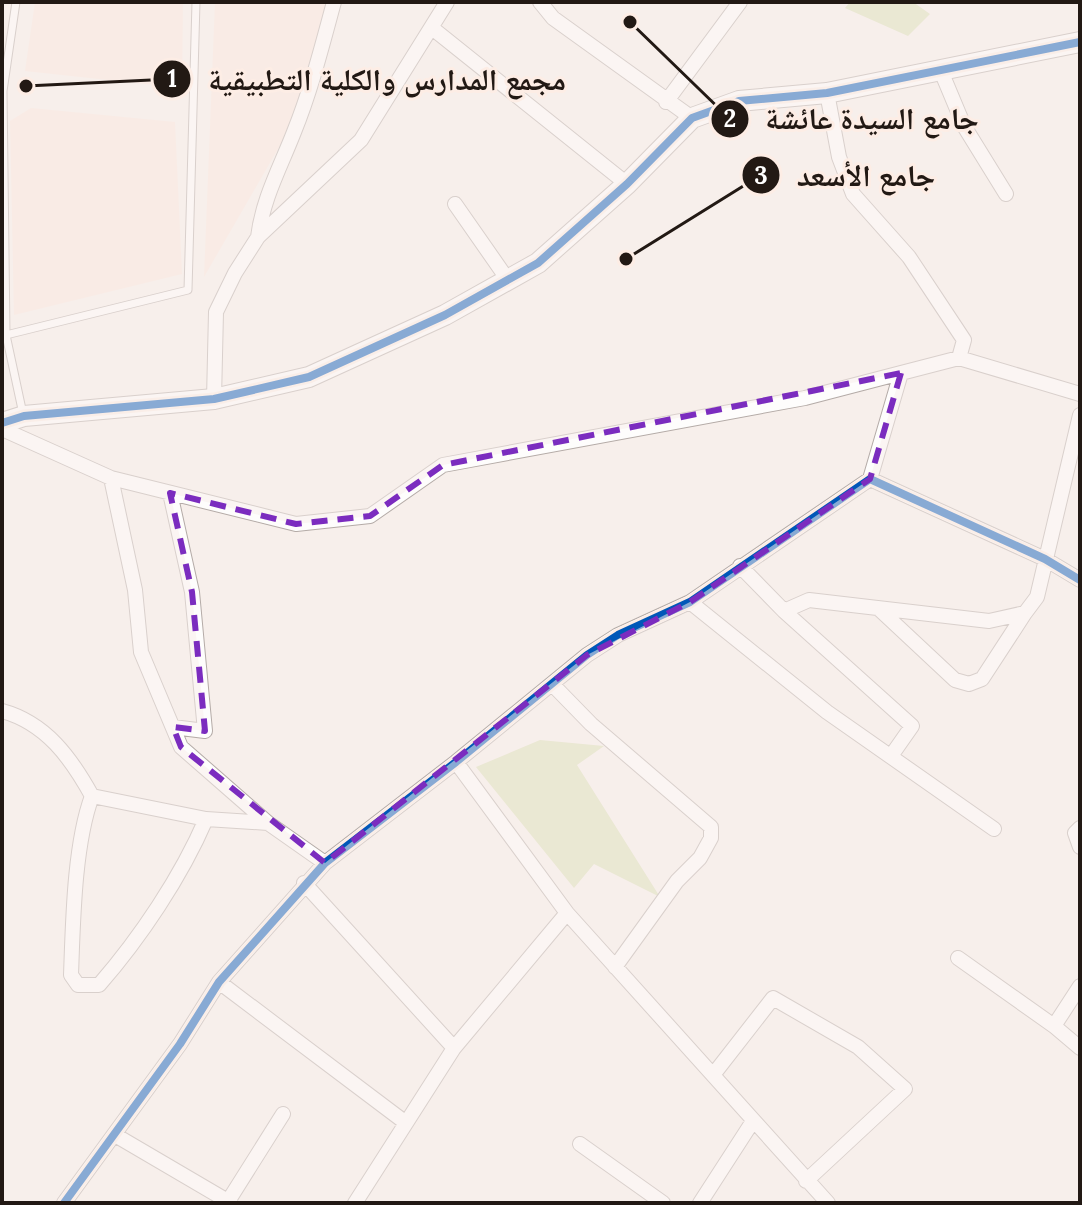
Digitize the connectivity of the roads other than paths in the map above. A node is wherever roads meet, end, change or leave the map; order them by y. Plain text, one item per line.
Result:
1 (16, 2) edge
2 (196, 2) edge
3 (334, 2) edge
4 (447, 2) edge
5 (540, 2) edge
6 (740, 2) edge
7 (432, 28) junction
8 (1080, 42) edge
9 (941, 71) junction
10 (827, 93) junction
11 (666, 102) junction
12 (692, 118) junction
13 (627, 184) junction
14 (1006, 194) dead end
15 (455, 204) dead end
16 (258, 237) junction
17 (508, 280) junction
18 (4, 335) edge
19 (959, 358) junction
20 (901, 373) junction
21 (1080, 394) edge
22 (214, 399) junction
23 (1080, 415) edge
24 (24, 416) junction
25 (2, 426) edge
26 (111, 478) junction
27 (870, 479) junction
28 (170, 493) junction
29 (1045, 559) junction
30 (740, 566) junction
31 (1080, 580) edge
32 (690, 602) junction
33 (878, 608) junction
34 (784, 611) junction
35 (1025, 613) junction
36 (552, 684) junction
37 (2, 711) edge
38 (173, 727) junction
39 (891, 756) junction
40 (456, 762) junction
41 (92, 796) junction
42 (206, 819) junction
43 (268, 823) junction
44 (1080, 828) edge
45 (994, 829) dead end
46 (1080, 847) edge
47 (325, 863) junction
48 (304, 883) junction
49 (567, 913) junction
50 (958, 958) dead end
51 (615, 967) junction
52 (219, 982) junction
53 (1080, 986) edge
54 (1054, 1026) junction
55 (454, 1048) junction
56 (1080, 1048) edge
57 (713, 1075) junction
58 (283, 1114) dead end
59 (753, 1121) junction
60 (406, 1123) junction
61 (115, 1135) junction
62 (580, 1144) dead end
63 (806, 1181) junction
64 (228, 1202) edge
65 (64, 1203) edge
66 (355, 1203) edge
67 (663, 1203) edge
68 (700, 1203) edge
69 (828, 1203) edge

1 - 18 lane
2 - 18 lane
3 - 16 street
4 - 7 street
5 - 11 street
6 - 11 street
7 - 13 street
7 - 16 street
8 - 9 street
9 - 10 street
9 - 14 street
10 - 12 street
10 - 19 street
11 - 12 street
12 - 13 street
13 - 17 street
15 - 17 street
16 - 22 street
17 - 22 street
18 - 24 lane
19 - 20 street
19 - 21 street
20 - 27 street
20 - 28 street
22 - 24 street
23 - 29 street
24 - 25 street
25 - 26 street
26 - 28 street
26 - 38 street
27 - 29 street
27 - 30 street
28 - 38 street
29 - 31 street
29 - 35 street
30 - 32 street
30 - 34 street
32 - 36 street
32 - 39 street
33 - 34 street
33 - 35 street
33 - 35 street
34 - 39 street
36 - 40 street
36 - 51 street
37 - 41 street
38 - 43 street
39 - 45 street
40 - 47 street
40 - 49 street
41 - 42 street
41 - 42 street
42 - 43 street
43 - 47 street
44 - 46 street
47 - 48 street
48 - 52 street
48 - 55 street
49 - 51 street
49 - 55 street
50 - 54 street
51 - 57 street
52 - 60 street
52 - 61 street
53 - 54 street
54 - 56 street
55 - 60 street
57 - 59 street
57 - 63 street
58 - 64 street
59 - 63 street
59 - 68 street
60 - 66 street
61 - 64 street
61 - 65 street
62 - 67 street
63 - 69 street

